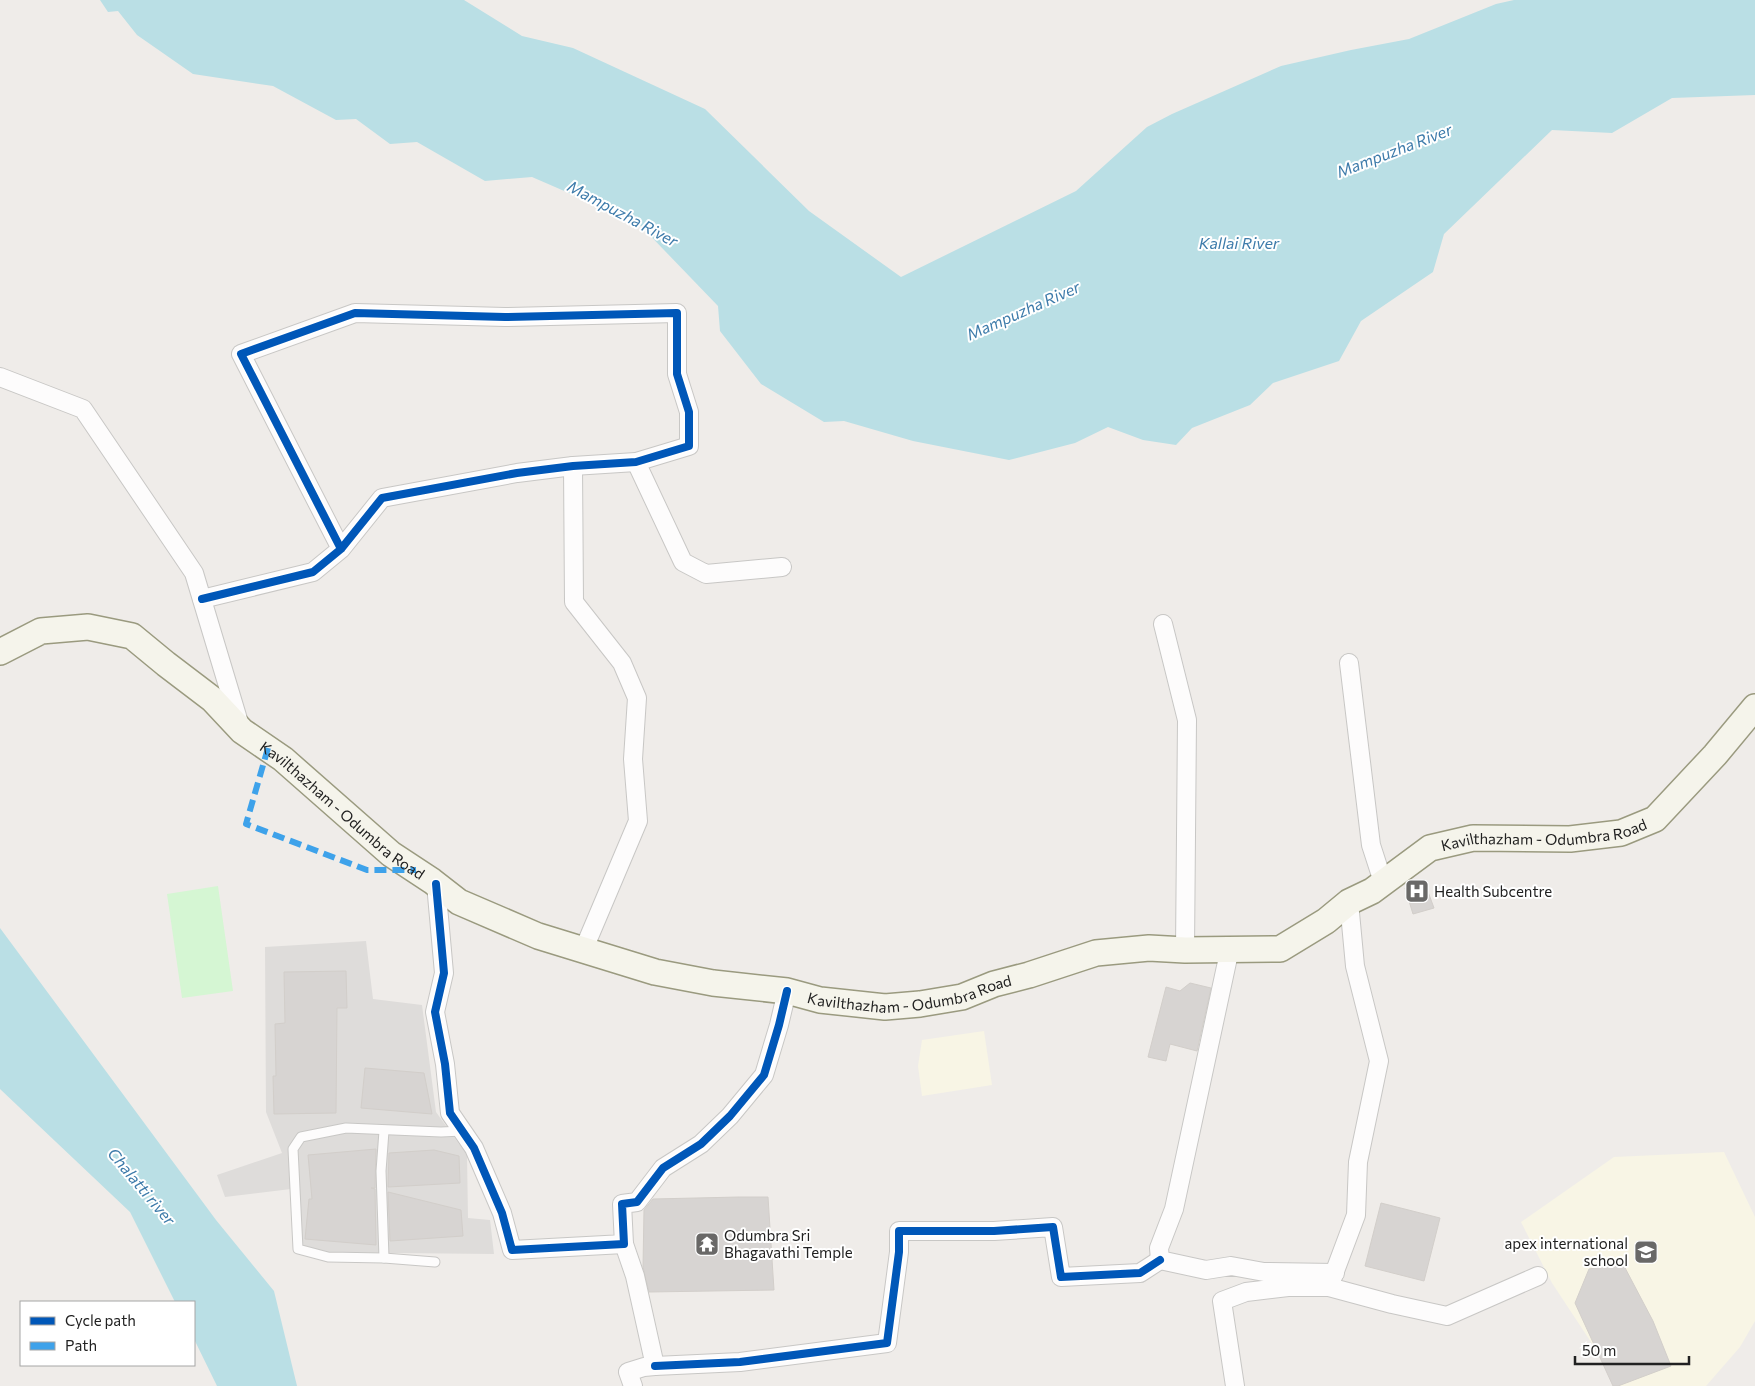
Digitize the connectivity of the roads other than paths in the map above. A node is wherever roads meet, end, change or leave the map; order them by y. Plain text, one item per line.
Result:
1 (0, 377) edge
2 (636, 462) junction
3 (573, 466) junction
4 (341, 549) junction
5 (782, 567) dead end
6 (202, 599) junction
7 (1163, 624) dead end
8 (0, 652) edge
9 (1349, 663) dead end
10 (1755, 707) edge
11 (242, 731) junction
12 (1383, 882) junction
13 (436, 884) junction
14 (1349, 902) junction
15 (1230, 948) junction
16 (1184, 950) junction
17 (583, 951) junction
18 (786, 991) junction
19 (384, 1131) junction
20 (462, 1131) junction
21 (624, 1244) junction
22 (384, 1258) junction
23 (1160, 1260) junction
24 (434, 1262) dead end
25 (1538, 1276) dead end
26 (1332, 1280) junction
27 (655, 1366) junction
28 (633, 1386) edge
29 (1235, 1386) edge

1 - 6 street
2 - 3 street
2 - 4 street
2 - 5 street
3 - 4 street
3 - 17 street
4 - 6 street
6 - 11 street
7 - 16 street
8 - 11 main road, Kavilthazham - Odumbra Road
9 - 12 street
10 - 12 main road, Kavilthazham - Odumbra Road
11 - 13 main road, Kavilthazham - Odumbra Road
12 - 14 main road, Kavilthazham - Odumbra Road
13 - 17 main road, Kavilthazham - Odumbra Road
13 - 20 street
14 - 15 main road, Kavilthazham - Odumbra Road
14 - 26 street
15 - 16 main road, Kavilthazham - Odumbra Road
15 - 23 street
16 - 18 main road, Kavilthazham - Odumbra Road
17 - 18 main road, Kavilthazham - Odumbra Road
18 - 21 street
19 - 20 lane
19 - 22 lane
19 - 22 lane
20 - 21 street
21 - 27 street
22 - 24 lane
23 - 26 street
23 - 27 street
25 - 26 street
26 - 29 street
27 - 28 street

